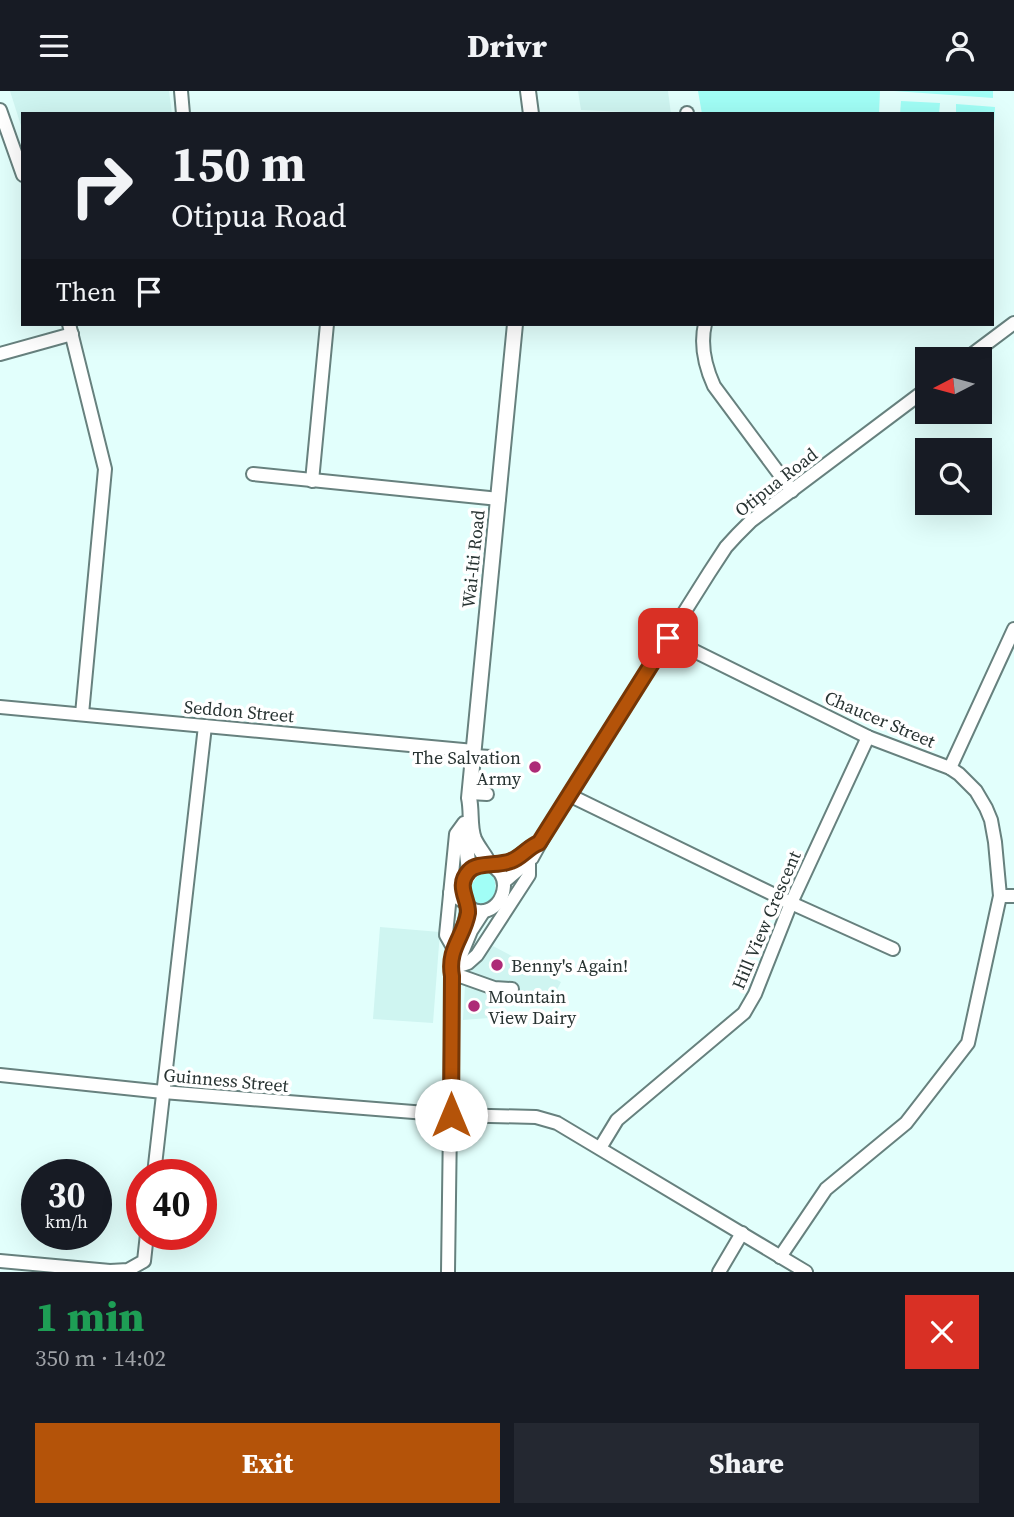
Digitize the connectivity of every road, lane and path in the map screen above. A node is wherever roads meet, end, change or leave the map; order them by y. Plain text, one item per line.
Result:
1 (181, 91) edge
2 (528, 91) edge
3 (0, 110) edge
4 (183, 112) edge
5 (531, 112) edge
6 (21, 169) edge
7 (1014, 323) edge
8 (327, 326) edge
9 (516, 326) edge
10 (705, 326) edge
11 (71, 329) edge
12 (982, 347) edge
13 (0, 353) edge
14 (915, 398) edge
15 (253, 474) dead end
16 (312, 481) junction
17 (792, 491) junction
18 (499, 499) junction
19 (1014, 629) edge
20 (668, 638) junction
21 (0, 707) edge
22 (82, 714) junction
23 (205, 726) junction
24 (868, 737) junction
25 (474, 754) junction
26 (491, 757) dead end
27 (950, 768) junction
28 (487, 794) dead end
29 (470, 795) junction
30 (569, 795) junction
31 (464, 823) junction
32 (539, 843) junction
33 (529, 861) junction
34 (491, 865) junction
35 (469, 871) junction
36 (504, 882) junction
37 (450, 893) junction
38 (1000, 896) junction
39 (1014, 896) edge
40 (791, 903) junction
41 (467, 904) junction
42 (484, 911) junction
43 (454, 949) junction
44 (893, 949) dead end
45 (454, 972) junction
46 (512, 989) dead end
47 (0, 1075) edge
48 (163, 1092) junction
49 (451, 1115) junction
50 (600, 1148) junction
51 (156, 1159) edge
52 (742, 1233) junction
53 (145, 1250) edge
54 (780, 1257) junction
55 (0, 1261) edge
56 (448, 1272) edge
57 (719, 1272) edge
58 (806, 1272) edge

1 - 4 street
2 - 5 main road
3 - 6 street
7 - 12 street
8 - 16 street
9 - 18 main road, Wai-Iti Road
10 - 17 street
11 - 13 street
11 - 22 street
14 - 17 street, Otipua Road
15 - 16 street
16 - 18 street
17 - 20 street, Otipua Road
18 - 25 main road, Wai-Iti Road
19 - 27 street
20 - 24 street, Chaucer Street
20 - 30 street, Otipua Road
21 - 22 street, Seddon Street
22 - 23 street, Seddon Street
23 - 25 street, Seddon Street
23 - 48 street
24 - 27 street, Chaucer Street
24 - 40 street, Hill View Crescent
25 - 26 street, Seddon Street
25 - 29 main road, Wai-Iti Road
27 - 38 street, Chaucer Street
28 - 29 street
29 - 31 main road, Wai-Iti Road
29 - 34 main road, Wai-Iti Road
30 - 32 street, Otipua Road
30 - 40 street
31 - 35 main road, Wai-Iti Road
31 - 37 street
32 - 33 street, Otipua Road
32 - 34 street, Otipua Road
33 - 36 street, Otipua Road
33 - 45 street
34 - 35 street
34 - 36 street
35 - 41 street
36 - 42 street
37 - 41 street
37 - 43 street
38 - 39 street
38 - 54 street, Chaucer Street
40 - 44 street
40 - 50 street, Hill View Crescent
41 - 42 street
41 - 43 street
42 - 45 street
43 - 45 street
45 - 46 street
45 - 49 street
47 - 48 street, Guinness Street
48 - 49 street, Guinness Street
48 - 51 street
49 - 50 street, Guinness Street
49 - 56 street
50 - 52 street, Guinness Street
52 - 54 street, Guinness Street
52 - 57 street
53 - 55 street
54 - 58 street, Guinness Street

